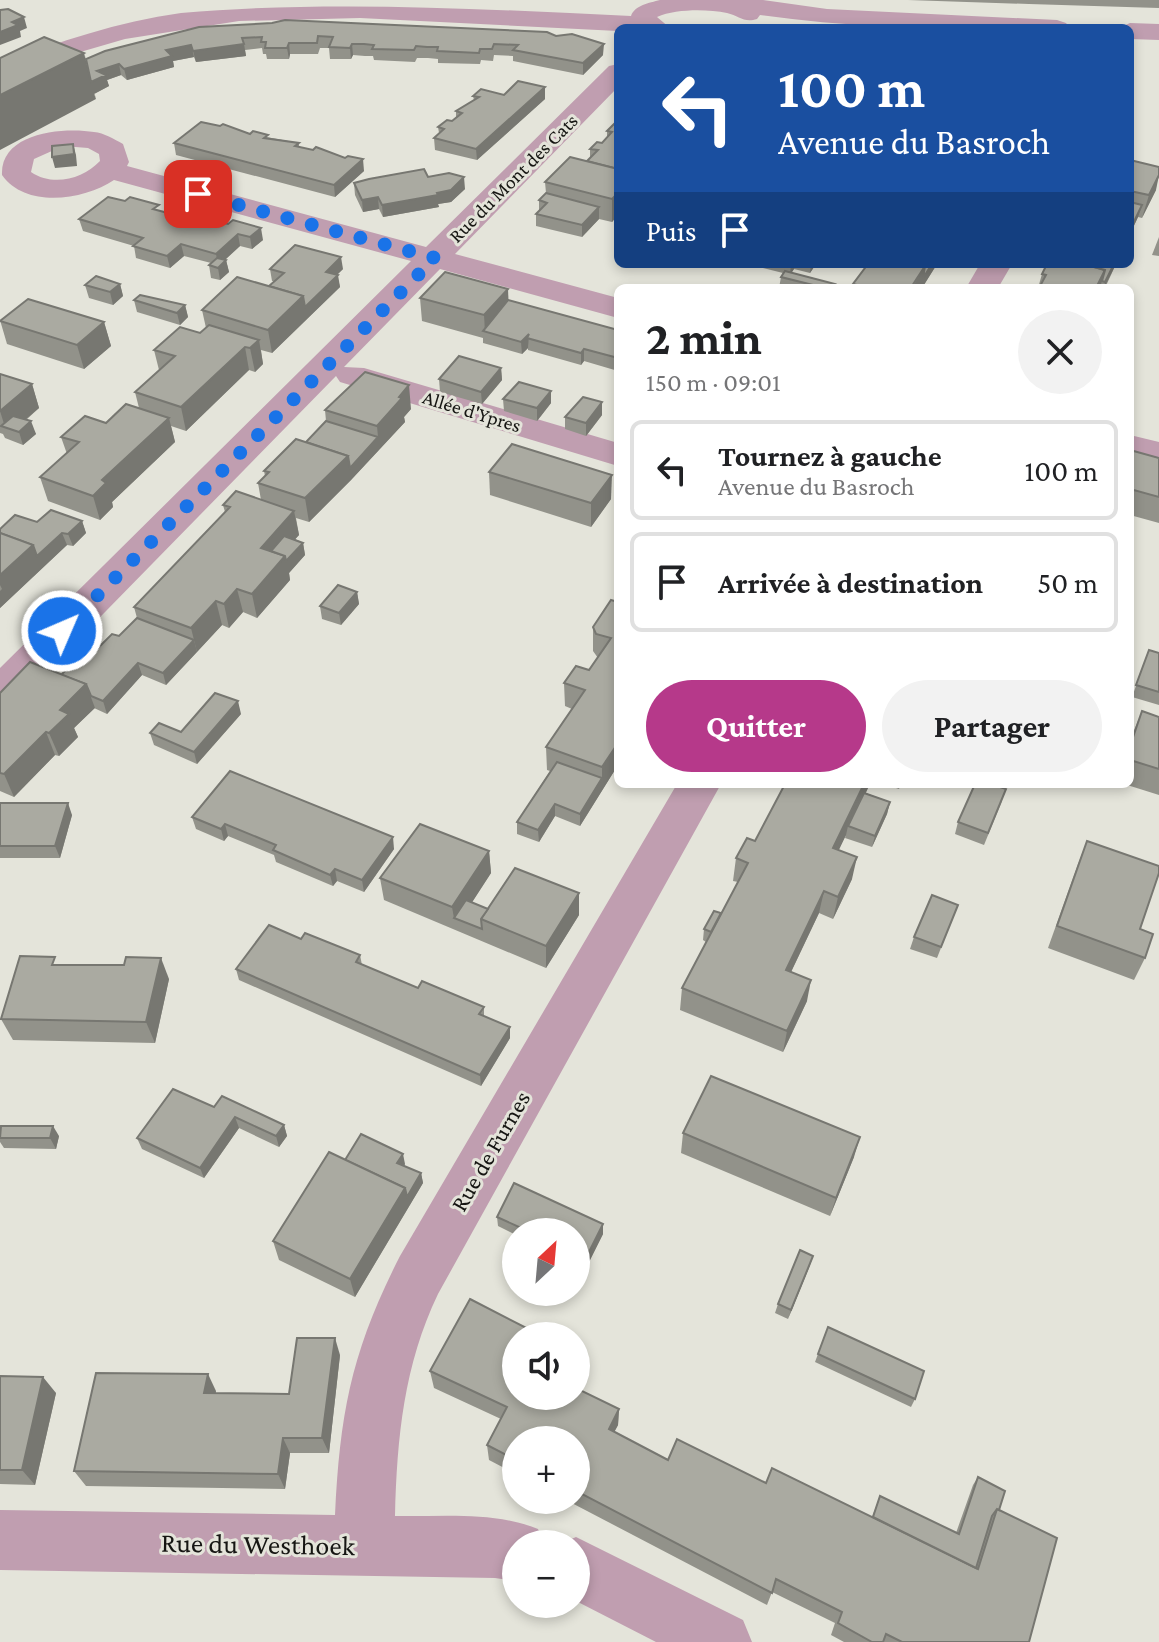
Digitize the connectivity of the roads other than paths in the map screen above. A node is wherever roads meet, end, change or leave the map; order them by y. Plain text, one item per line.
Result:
1 (738, 12) edge
2 (659, 17) edge
3 (950, 24) edge
4 (1134, 31) edge
5 (1159, 32) edge
6 (0, 74) edge
7 (614, 76) edge
8 (614, 84) edge
9 (592, 98) junction
10 (109, 170) dead end
11 (435, 258) junction
12 (614, 307) edge
13 (325, 367) junction
14 (1134, 447) edge
15 (1159, 453) edge
16 (614, 454) edge
17 (0, 693) edge
18 (697, 788) edge
19 (0, 1540) edge
20 (364, 1545) junction
21 (502, 1549) edge
22 (590, 1575) edge
23 (721, 1642) edge

1 - 2 street
1 - 3 street
2 - 6 street
4 - 5 street
7 - 9 street, Rue du Mont des Cats
8 - 9 street, Rue du Mont des Cats
9 - 11 street, Rue du Mont des Cats
10 - 11 street
11 - 12 street
11 - 13 street, Rue du Mont des Cats
13 - 16 street, Allée d'Ypres
13 - 17 street, Rue du Mont des Cats
14 - 15 street
18 - 20 street, Rue de Furnes
19 - 20 street, Rue du Westhoek
20 - 21 street, Rue du Westhoek
22 - 23 street

